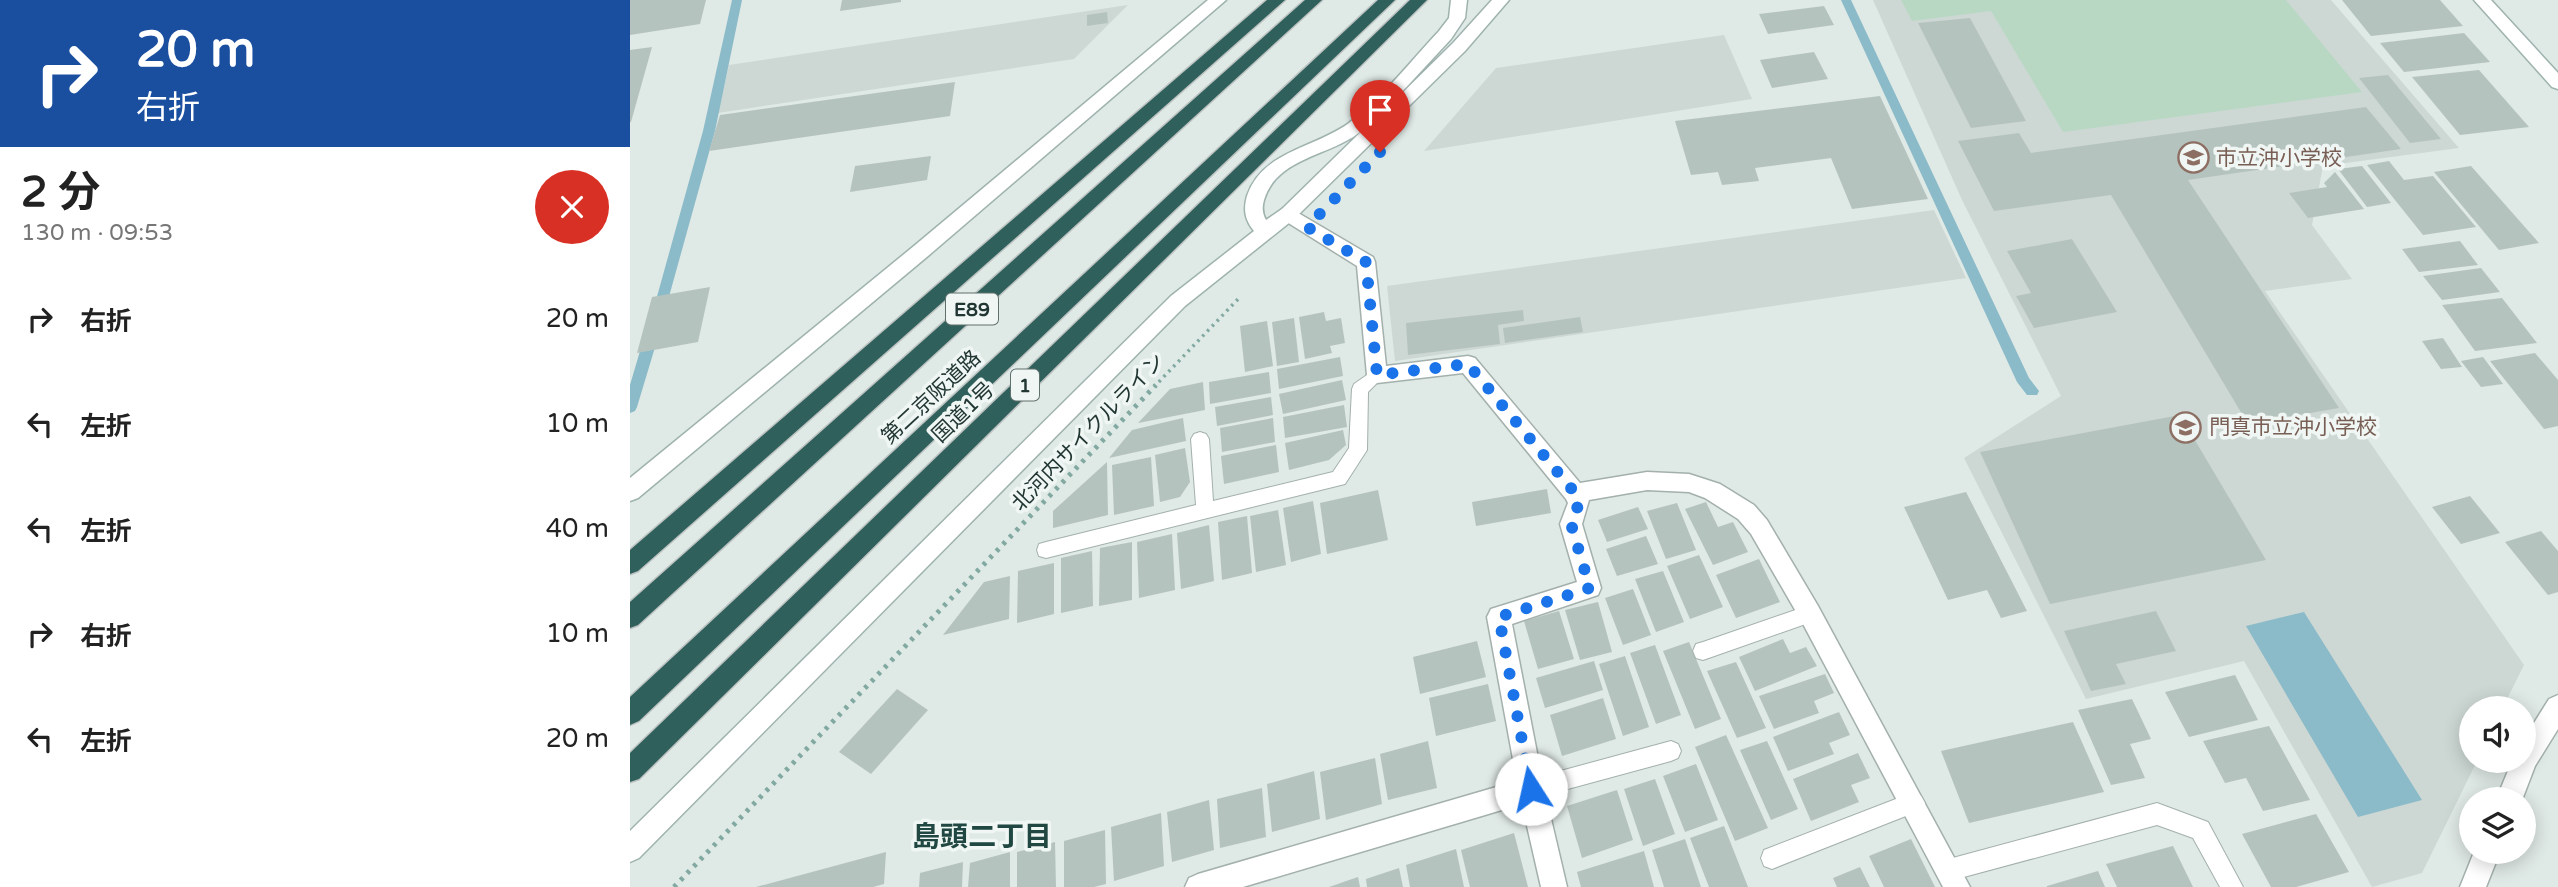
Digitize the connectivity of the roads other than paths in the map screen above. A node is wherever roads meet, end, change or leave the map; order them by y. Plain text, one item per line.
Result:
1 (1218, 0) edge
2 (1277, 0) edge
3 (1314, 0) edge
4 (1387, 0) edge
5 (1419, 0) edge
6 (1459, 0) edge
7 (1501, 0) edge
8 (2482, 0) edge
9 (2558, 83) edge
10 (1288, 214) junction
11 (1307, 227) junction
12 (1266, 231) junction
13 (1377, 375) junction
14 (1200, 439) dead end
15 (630, 491) edge
16 (1575, 493) junction
17 (1205, 511) junction
18 (1046, 550) dead end
19 (630, 564) edge
20 (1810, 614) junction
21 (630, 617) edge
22 (1703, 651) dead end
23 (2558, 706) edge
24 (630, 713) edge
25 (1671, 751) dead end
26 (630, 770) edge
27 (2514, 787) edge
28 (1531, 789) junction
29 (1914, 803) junction
30 (630, 849) edge
31 (1772, 858) dead end
32 (2482, 864) edge
33 (1953, 878) edge
34 (1198, 887) edge
35 (1554, 887) edge
36 (2232, 887) edge
37 (2473, 887) edge

1 - 15 street
2 - 19 highway
3 - 21 highway, 第二京阪道路 / E89
4 - 24 highway, 第二京阪道路 / E89
5 - 26 highway, 国道1号 / 1
6 - 12 street
7 - 10 street
8 - 9 street
10 - 11 street
10 - 12 street
11 - 12 street
11 - 13 street
12 - 30 street
13 - 16 street
13 - 17 lane
14 - 17 lane
16 - 20 street
16 - 28 street
17 - 18 lane
20 - 22 lane
20 - 29 street
23 - 27 street
25 - 28 lane
28 - 34 street
28 - 35 street
29 - 31 lane
29 - 33 street
32 - 37 street
33 - 36 lane

